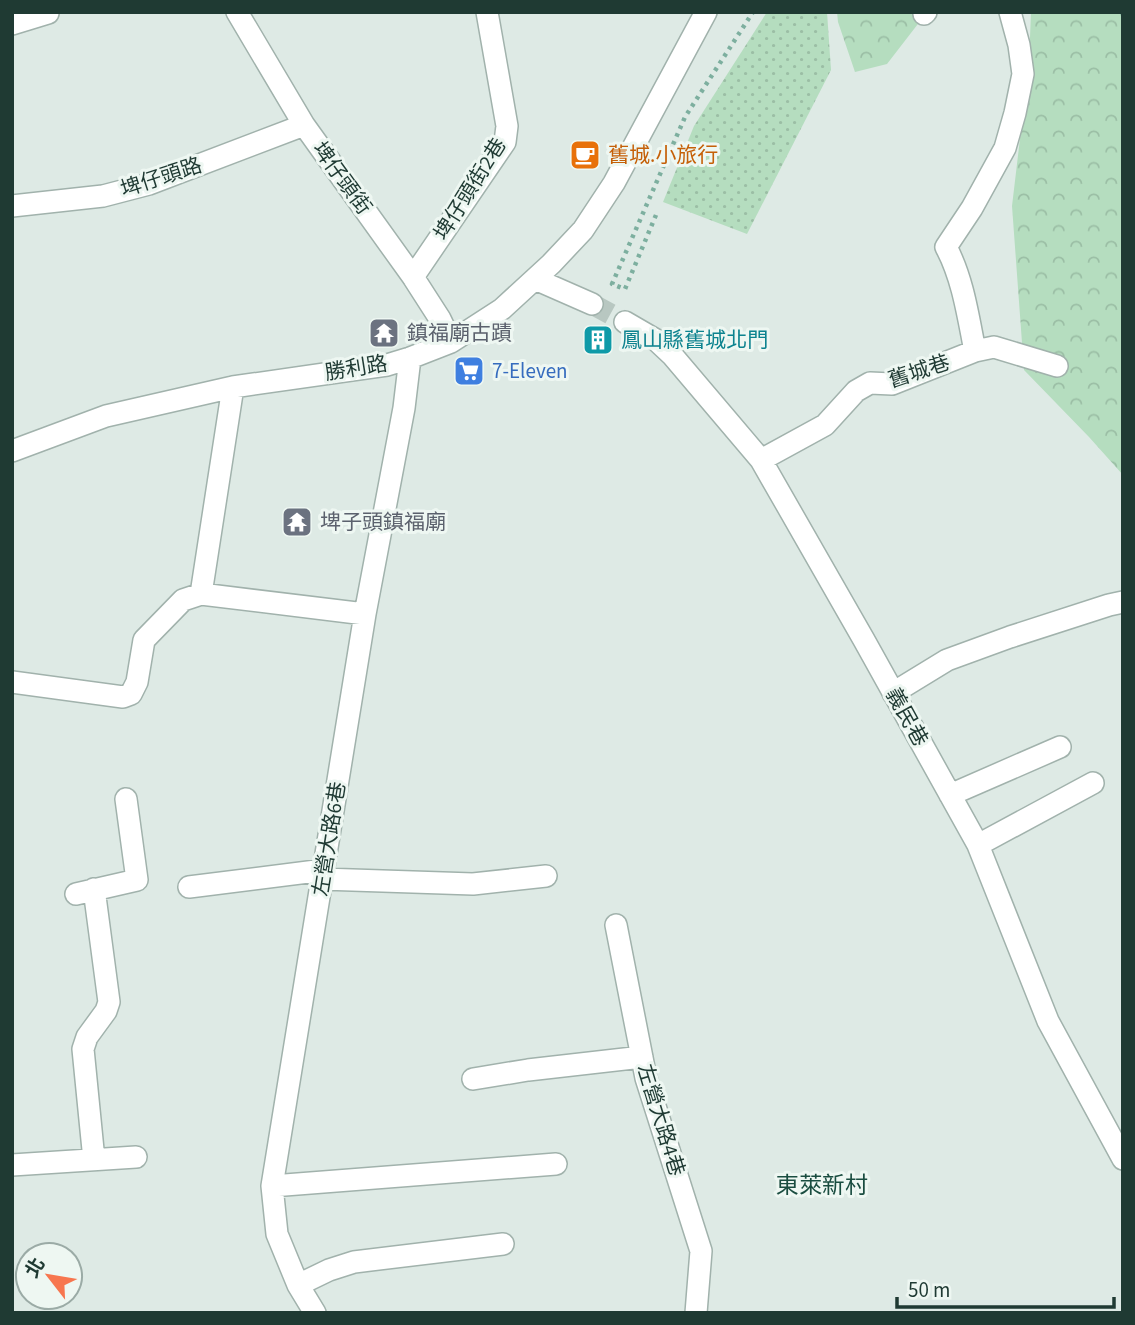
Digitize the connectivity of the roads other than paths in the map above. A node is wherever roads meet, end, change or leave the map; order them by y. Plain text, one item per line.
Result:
1 (237, 12) edge
2 (487, 12) edge
3 (706, 12) edge
4 (1010, 12) edge
5 (48, 13) edge
6 (12, 24) edge
7 (304, 125) junction
8 (12, 206) edge
9 (413, 277) junction
10 (535, 279) junction
11 (592, 304) tunnel mouth
12 (625, 322) tunnel mouth
13 (451, 342) junction
14 (975, 351) junction
15 (410, 358) junction
16 (1057, 366) dead end
17 (233, 387) junction
18 (12, 451) edge
19 (761, 460) junction
20 (201, 594) junction
21 (1123, 602) edge
22 (365, 614) junction
23 (12, 682) edge
24 (893, 693) junction
25 (1060, 747) dead end
26 (1093, 783) dead end
27 (950, 794) junction
28 (126, 799) dead end
29 (978, 845) junction
30 (323, 875) junction
31 (546, 876) dead end
32 (189, 887) dead end
33 (616, 925) dead end
34 (642, 1057) junction
35 (473, 1079) dead end
36 (136, 1157) dead end
37 (1123, 1159) edge
38 (94, 1160) junction
39 (556, 1164) dead end
40 (12, 1165) edge
41 (272, 1186) junction
42 (503, 1244) dead end
43 (298, 1285) junction
44 (315, 1313) edge
45 (696, 1313) edge

1 - 7 street, 埤仔頭街
2 - 9 street, 埤仔頭街2巷
3 - 10 street, 勝利路
4 - 14 street
5 - 6 street
7 - 8 street, 埤仔頭路
7 - 9 street, 埤仔頭街
9 - 13 street, 埤仔頭街
10 - 11 street
10 - 13 street, 勝利路
12 - 19 street, 義民巷
13 - 15 street, 勝利路
14 - 16 street, 舊城巷
14 - 19 street, 舊城巷
15 - 17 street, 勝利路
15 - 22 street, 左營大路6巷
17 - 18 street, 勝利路
17 - 20 street
19 - 24 street, 義民巷
20 - 22 street
20 - 23 street
21 - 24 street
22 - 30 street, 左營大路6巷
24 - 27 street, 義民巷
25 - 27 street
26 - 29 street
27 - 29 street, 義民巷
28 - 38 street
29 - 37 street, 義民巷
30 - 31 street
30 - 32 street
30 - 41 street, 左營大路6巷
33 - 34 street, 左營大路4巷
34 - 35 street
34 - 45 street, 左營大路4巷
36 - 38 street
38 - 40 street
39 - 41 street
41 - 43 street, 左營大路6巷
42 - 43 street
43 - 44 street, 左營大路6巷

